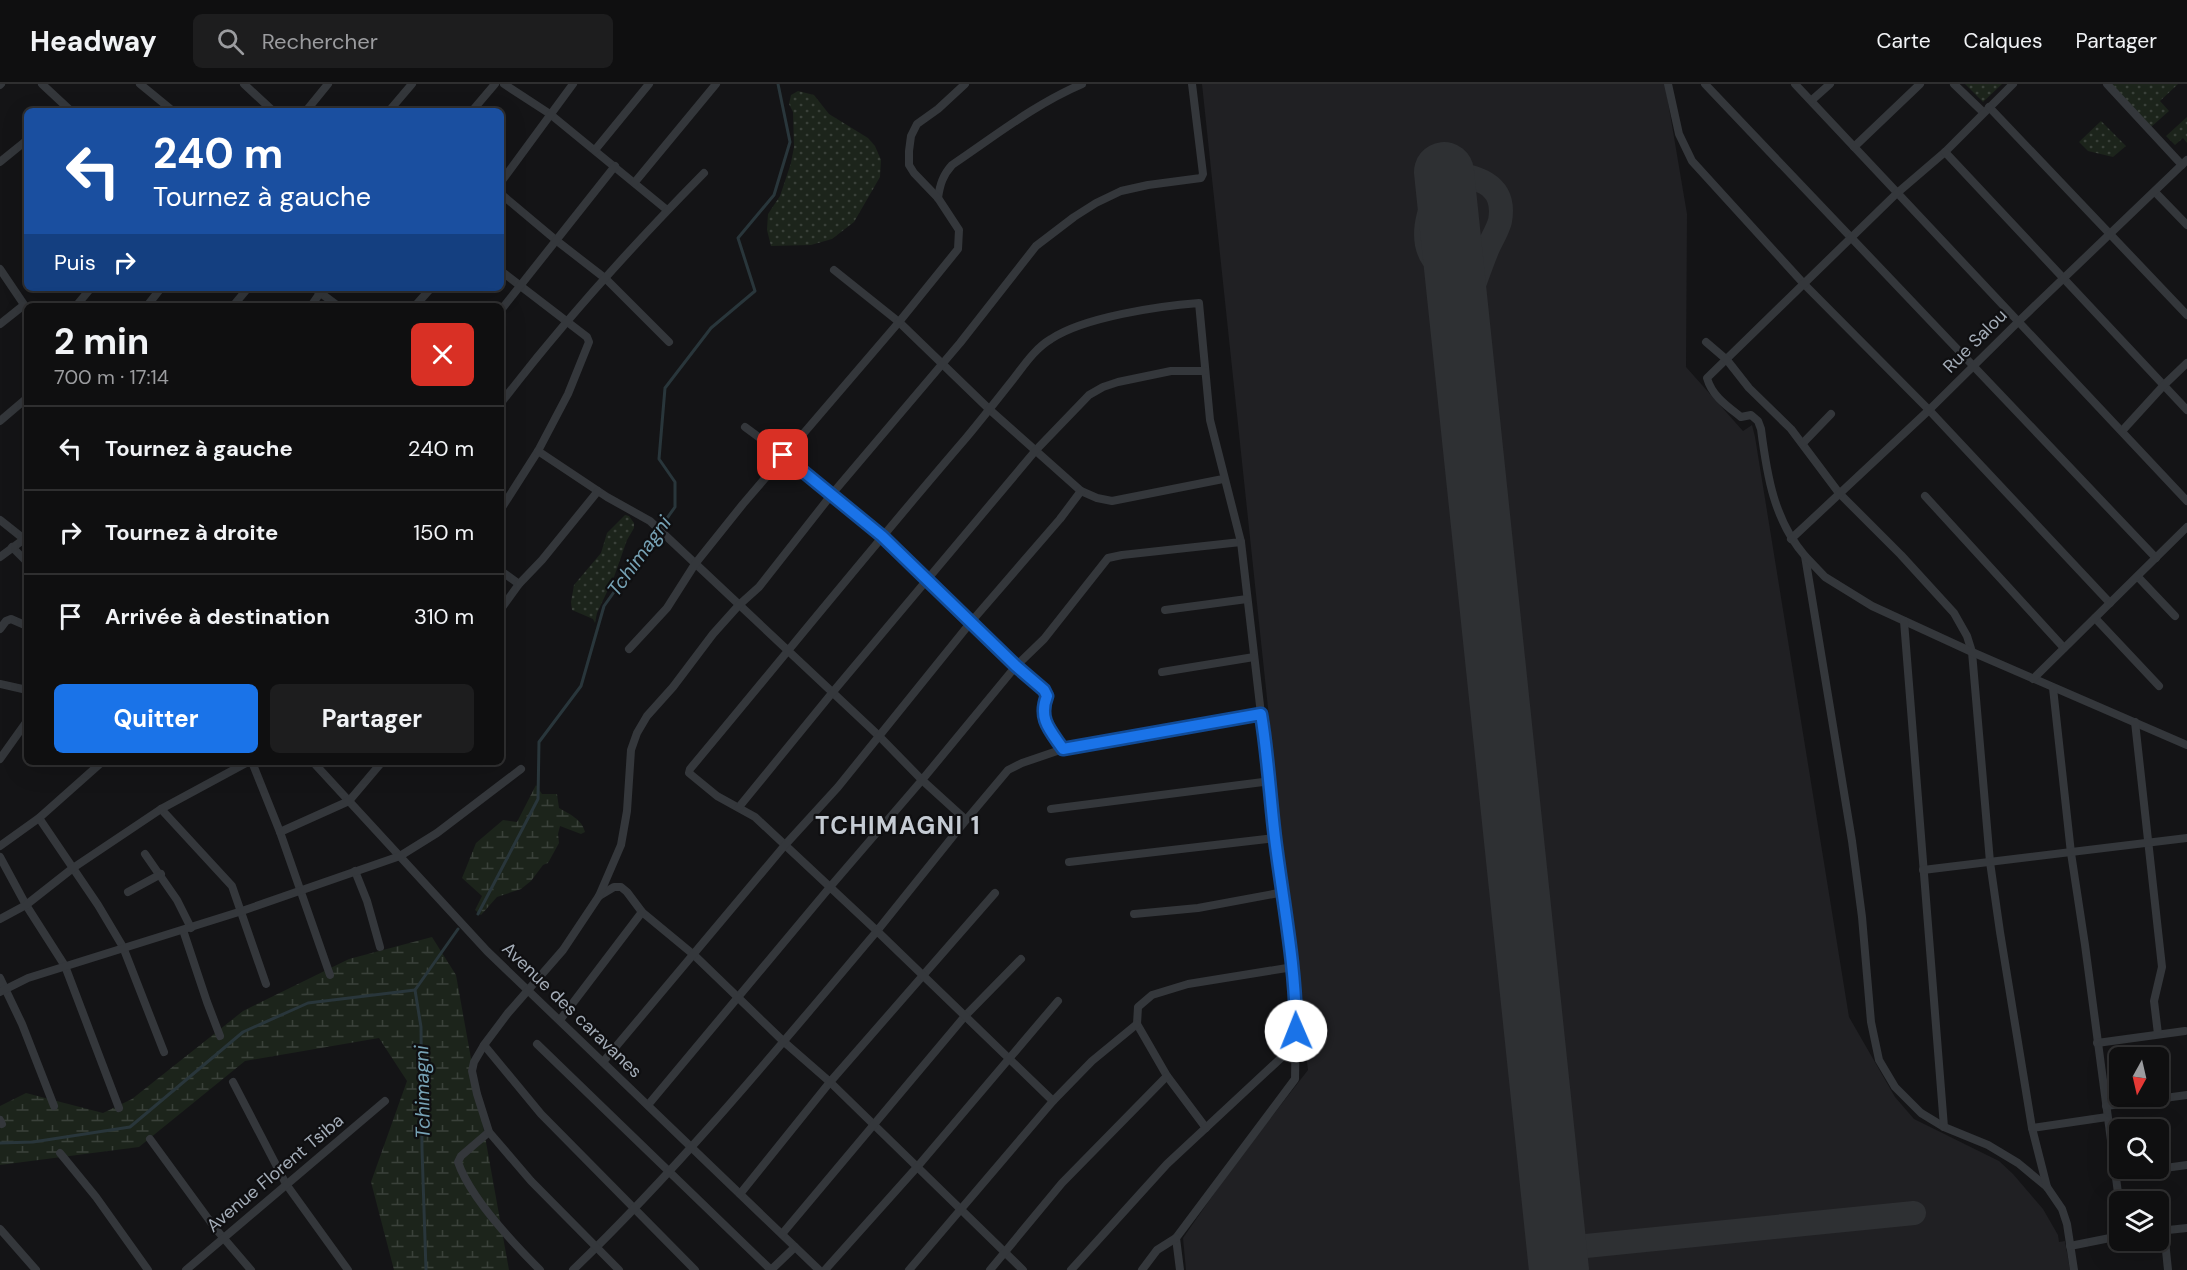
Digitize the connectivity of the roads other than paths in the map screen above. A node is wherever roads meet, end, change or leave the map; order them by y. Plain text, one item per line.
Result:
1 (42, 84) edge
2 (140, 84) edge
3 (246, 84) edge
4 (328, 84) edge
5 (412, 84) edge
6 (495, 84) edge
7 (504, 84) edge
8 (573, 84) edge
9 (649, 84) edge
10 (716, 84) edge
11 (965, 84) edge
12 (1082, 84) edge
13 (1192, 84) edge
14 (1668, 84) edge
15 (1705, 84) edge
16 (1795, 84) edge
17 (1830, 84) edge
18 (1920, 84) edge
19 (1954, 84) edge
20 (2013, 84) edge
21 (2107, 84) edge
22 (1812, 100) junction
23 (65, 108) edge
24 (169, 108) edge
25 (270, 108) edge
26 (308, 108) edge
27 (394, 108) edge
28 (475, 108) edge
29 (1986, 109) junction
30 (550, 114) junction
31 (24, 142) edge
32 (1854, 147) junction
33 (595, 150) junction
34 (1945, 152) junction
35 (0, 162) edge
36 (2185, 163) edge
37 (615, 166) junction
38 (704, 173) dead end
39 (504, 178) edge
40 (635, 183) junction
41 (2155, 192) junction
42 (1896, 194) junction
43 (504, 197) edge
44 (938, 198) junction
45 (667, 210) junction
46 (2187, 225) edge
47 (2111, 233) junction
48 (1851, 238) junction
49 (557, 241) junction
50 (0, 269) edge
51 (834, 270) dead end
52 (504, 273) edge
53 (2064, 278) junction
54 (606, 279) junction
55 (1804, 284) junction
56 (520, 286) junction
57 (88, 291) edge
58 (159, 291) edge
59 (246, 291) edge
60 (318, 291) edge
61 (428, 291) edge
62 (78, 303) edge
63 (149, 303) edge
64 (236, 303) edge
65 (334, 303) edge
66 (418, 303) edge
67 (24, 304) edge
68 (504, 306) edge
69 (24, 308) edge
70 (2187, 315) edge
71 (567, 321) junction
72 (2019, 321) junction
73 (899, 322) junction
74 (0, 324) edge
75 (669, 342) dead end
76 (1706, 342) dead end
77 (1727, 360) junction
78 (2187, 363) edge
79 (942, 364) junction
80 (1974, 366) junction
81 (1205, 371) junction
82 (2164, 385) junction
83 (504, 399) edge
84 (24, 401) edge
85 (990, 410) junction
86 (1929, 410) junction
87 (2187, 410) edge
88 (1831, 414) dead end
89 (0, 421) edge
90 (745, 427) dead end
91 (2122, 431) junction
92 (1803, 443) junction
93 (1036, 450) junction
94 (538, 451) junction
95 (783, 455) junction
96 (1223, 479) junction
97 (598, 491) junction
98 (1081, 491) junction
99 (1839, 493) junction
100 (832, 494) junction
101 (1925, 496) dead end
102 (2187, 501) edge
103 (504, 504) edge
104 (0, 519) edge
105 (2187, 527) edge
106 (2179, 535) junction
107 (882, 536) junction
108 (24, 537) edge
109 (24, 539) edge
110 (1791, 539) junction
111 (1241, 542) junction
112 (2187, 544) edge
113 (12, 547) junction
114 (1805, 556) junction
115 (0, 557) edge
116 (2156, 558) junction
117 (24, 559) edge
118 (695, 564) junction
119 (504, 573) edge
120 (2138, 577) junction
121 (928, 580) junction
122 (519, 584) junction
123 (1247, 599) junction
124 (2109, 603) junction
125 (504, 605) edge
126 (739, 605) junction
127 (1165, 610) dead end
128 (2175, 616) dead end
129 (2095, 618) junction
130 (1904, 621) junction
131 (971, 622) junction
132 (24, 625) edge
133 (0, 629) edge
134 (2064, 648) junction
135 (629, 649) dead end
136 (789, 651) junction
137 (1972, 652) junction
138 (1254, 657) junction
139 (1016, 666) junction
140 (1162, 672) dead end
141 (2033, 679) junction
142 (0, 684) edge
143 (2159, 686) dead end
144 (2053, 688) junction
145 (24, 689) edge
146 (832, 693) junction
147 (1261, 714) junction
148 (2135, 722) junction
149 (24, 725) edge
150 (879, 736) junction
151 (2187, 745) edge
152 (1063, 749) junction
153 (0, 759) edge
154 (99, 765) edge
155 (244, 765) edge
156 (251, 765) edge
157 (316, 765) edge
158 (379, 765) edge
159 (521, 769) dead end
160 (922, 780) junction
161 (1271, 781) junction
162 (349, 801) junction
163 (739, 807) junction
164 (1051, 809) dead end
165 (161, 810) junction
166 (39, 818) junction
167 (966, 820) junction
168 (280, 832) junction
169 (1275, 838) junction
170 (2187, 838) edge
171 (2148, 844) junction
172 (785, 845) junction
173 (0, 846) edge
174 (2071, 853) junction
175 (145, 854) dead end
176 (400, 856) junction
177 (0, 857) edge
178 (1069, 862) dead end
179 (1990, 862) junction
180 (73, 868) junction
181 (1923, 870) junction
182 (355, 871) junction
183 (161, 874) junction
184 (830, 887) junction
185 (300, 890) junction
186 (128, 892) dead end
187 (1284, 892) junction
188 (995, 893) dead end
189 (599, 896) junction
190 (26, 905) junction
191 (242, 911) junction
192 (642, 912) junction
193 (1134, 914) dead end
194 (0, 919) edge
195 (187, 929) junction
196 (877, 931) junction
197 (123, 947) junction
198 (380, 947) dead end
199 (694, 955) junction
200 (1021, 959) dead end
201 (64, 966) junction
202 (1293, 967) junction
203 (330, 975) dead end
204 (922, 975) junction
205 (0, 978) edge
206 (266, 984) dead end
207 (3, 990) edge
208 (528, 990) junction
209 (739, 997) junction
210 (1058, 1001) dead end
211 (965, 1016) junction
212 (560, 1020) junction
213 (1137, 1024) junction
214 (2185, 1031) dead end
215 (2158, 1034) junction
216 (220, 1036) dead end
217 (783, 1041) junction
218 (2097, 1043) junction
219 (537, 1044) dead end
220 (1296, 1044) junction
221 (484, 1045) junction
222 (164, 1052) dead end
223 (1010, 1059) junction
224 (603, 1062) junction
225 (1167, 1076) junction
226 (233, 1082) dead end
227 (830, 1082) junction
228 (2187, 1095) edge
229 (385, 1101) dead end
230 (1053, 1101) junction
231 (648, 1105) junction
232 (54, 1106) dead end
233 (2106, 1106) junction
234 (119, 1107) dead end
235 (2107, 1117) junction
236 (874, 1125) junction
237 (1944, 1127) junction
238 (1206, 1128) junction
239 (2032, 1128) junction
240 (489, 1132) junction
241 (2109, 1132) edge
242 (150, 1139) dead end
243 (691, 1147) junction
244 (60, 1153) dead end
245 (2187, 1165) edge
246 (918, 1166) junction
247 (2169, 1168) edge
248 (669, 1170) junction
249 (286, 1184) junction
250 (2047, 1187) junction
251 (740, 1194) junction
252 (961, 1208) junction
253 (634, 1210) junction
254 (2187, 1228) edge
255 (0, 1229) edge
256 (2169, 1230) edge
257 (782, 1234) junction
258 (224, 1238) junction
259 (1176, 1238) junction
260 (2109, 1238) edge
261 (2070, 1246) junction
262 (596, 1247) junction
263 (795, 1247) junction
264 (2165, 1251) edge
265 (1004, 1252) junction
266 (36, 1270) edge
267 (148, 1270) edge
268 (186, 1270) edge
269 (251, 1270) edge
270 (348, 1270) edge
271 (540, 1270) edge
272 (573, 1270) edge
273 (619, 1270) edge
274 (695, 1270) edge
275 (771, 1270) edge
276 (819, 1270) edge
277 (825, 1270) edge
278 (909, 1270) edge
279 (990, 1270) edge
280 (1023, 1270) edge
281 (1071, 1270) edge
282 (1142, 1270) edge
283 (1180, 1270) edge
284 (2074, 1270) edge
285 (2168, 1270) edge

1 - 23 street
2 - 24 street
3 - 25 street
4 - 26 street
5 - 27 street
6 - 28 street
7 - 30 street
8 - 30 street
9 - 33 street
10 - 40 street
11 - 44 street
12 - 44 street
13 - 79 street
14 - 55 street
15 - 48 street
16 - 22 street
17 - 22 street
18 - 32 street
19 - 29 street
20 - 29 street
21 - 36 street
22 - 32 street
29 - 34 street
29 - 47 street
30 - 33 street
30 - 39 street
31 - 35 street
32 - 42 street
33 - 37 street
34 - 42 street
34 - 53 street
36 - 41 street, Rue Salou
37 - 40 street
37 - 49 street
38 - 45 street
40 - 45 street
41 - 46 street
41 - 47 street, Rue Salou
42 - 48 street
42 - 72 street
43 - 49 street
44 - 73 street
45 - 54 street
47 - 53 street, Rue Salou
47 - 70 street
48 - 55 street
48 - 80 street
49 - 54 street
49 - 56 street
50 - 67 street
51 - 73 street
52 - 56 street
53 - 72 street, Rue Salou
53 - 82 street
54 - 71 street
54 - 75 street
55 - 77 street
55 - 86 street
56 - 68 street
56 - 71 street
57 - 62 street
58 - 63 street
59 - 64 street
60 - 65 street
61 - 66 street
69 - 74 street
71 - 83 street
71 - 94 street
72 - 80 street, Rue Salou
72 - 91 street
73 - 79 street
73 - 95 street
76 - 77 street
77 - 92 street
77 - 110 street
78 - 82 street
79 - 85 street
79 - 100 street
80 - 86 street, Rue Salou
80 - 116 street
81 - 85 street
81 - 93 street
81 - 96 street
82 - 87 street
82 - 91 street
84 - 89 street
85 - 93 street
85 - 107 street
86 - 99 street, Rue Salou
86 - 124 street
88 - 92 street
90 - 95 street
91 - 102 street
92 - 99 street
93 - 98 street
93 - 121 street
94 - 97 street
94 - 103 street
95 - 100 street
95 - 118 street
96 - 98 street
96 - 111 street
97 - 118 street
97 - 122 street
98 - 131 street
99 - 110 street, Rue Salou
99 - 137 street
100 - 107 street
100 - 126 street
101 - 134 street
104 - 108 street
105 - 106 street
106 - 112 street
106 - 116 street
107 - 121 street
107 - 136 street
109 - 113 street
110 - 114 street
111 - 123 street
111 - 139 street
113 - 115 street
113 - 117 street
114 - 130 street
114 - 237 street
116 - 120 street
118 - 126 street
118 - 135 street
119 - 122 street
120 - 124 street
120 - 128 street
121 - 131 street
121 - 146 street
122 - 125 street
123 - 127 street
123 - 138 street
124 - 129 street
126 - 136 street
126 - 189 street
129 - 134 street
129 - 143 street
130 - 137 street
130 - 181 street
131 - 139 street
131 - 150 street
132 - 133 street
134 - 141 street
136 - 146 street
136 - 163 street
137 - 141 street
137 - 179 street
138 - 140 street
138 - 147 street
139 - 152 street
139 - 160 street
141 - 144 street
142 - 145 street
144 - 148 street
144 - 174 street
146 - 150 street
146 - 163 street
147 - 152 street
147 - 161 street
148 - 151 street
148 - 171 street
149 - 153 street
150 - 160 street
150 - 172 street
152 - 167 street
154 - 166 street
155 - 165 street
156 - 168 street
157 - 162 street, Avenue des caravanes
158 - 162 street
159 - 176 street
160 - 167 street
160 - 184 street
161 - 164 street
161 - 169 street
162 - 168 street
162 - 176 street, Avenue des caravanes
163 - 172 street
165 - 180 street
165 - 191 street
166 - 173 street
166 - 180 street
167 - 196 street
168 - 185 street
169 - 178 street
169 - 187 street
170 - 171 street
171 - 174 street
171 - 215 street
172 - 184 street
172 - 199 street
174 - 179 street
174 - 218 street
175 - 183 street
176 - 182 street
176 - 208 street, Avenue des caravanes
177 - 190 street
179 - 181 street
179 - 239 street
180 - 190 street
180 - 197 street
181 - 237 street
182 - 185 street
182 - 198 street
183 - 186 street
183 - 195 street
184 - 196 street
184 - 209 street
185 - 191 street
185 - 203 street
187 - 193 street
187 - 202 street
188 - 204 street
189 - 192 street
189 - 208 street
190 - 194 street
190 - 201 street
191 - 195 street
191 - 206 street
192 - 199 street
192 - 212 street
195 - 197 street
195 - 216 street
196 - 204 street
196 - 217 street
197 - 201 street
197 - 222 street
199 - 209 street
199 - 224 street
200 - 211 street
201 - 207 street
201 - 234 street
202 - 213 street
202 - 220 street
204 - 211 street
204 - 227 street
205 - 207 street
207 - 232 street
208 - 212 street, Avenue des caravanes
208 - 221 street
209 - 217 street
209 - 231 street
210 - 223 street
211 - 223 street
211 - 236 street
212 - 224 street, Avenue des caravanes
213 - 225 street
213 - 230 street
214 - 215 street
215 - 218 street
217 - 227 street
217 - 243 street
218 - 233 street
219 - 248 street
220 - 238 street
220 - 259 street
221 - 240 street
221 - 253 street
223 - 230 street
223 - 246 street
224 - 231 street, Avenue des caravanes
225 - 238 street
225 - 265 street
226 - 249 street
227 - 236 street
227 - 251 street
228 - 233 street
229 - 249 street, Avenue Florent Tsiba
230 - 252 street
231 - 243 street, Avenue des caravanes
233 - 235 street
235 - 239 street
235 - 241 street
236 - 246 street
236 - 257 street
237 - 250 street
238 - 281 street
239 - 250 street
240 - 262 street
240 - 271 street
242 - 258 street
243 - 248 street
243 - 251 street, Avenue des caravanes
244 - 267 street
245 - 247 street
246 - 252 street
246 - 277 street
248 - 253 street
248 - 275 street
249 - 258 street, Avenue Florent Tsiba
249 - 270 street
250 - 261 street
251 - 257 street, Avenue des caravanes
252 - 265 street
252 - 278 street
253 - 262 street
253 - 274 street
254 - 256 street
255 - 266 street
257 - 263 street, Avenue des caravanes
258 - 268 street, Avenue Florent Tsiba
258 - 269 street
259 - 282 street
259 - 283 street
260 - 261 street
261 - 284 street
262 - 272 street
262 - 273 street
263 - 275 street
263 - 276 street, Avenue des caravanes
264 - 285 street
265 - 279 street
265 - 280 street

